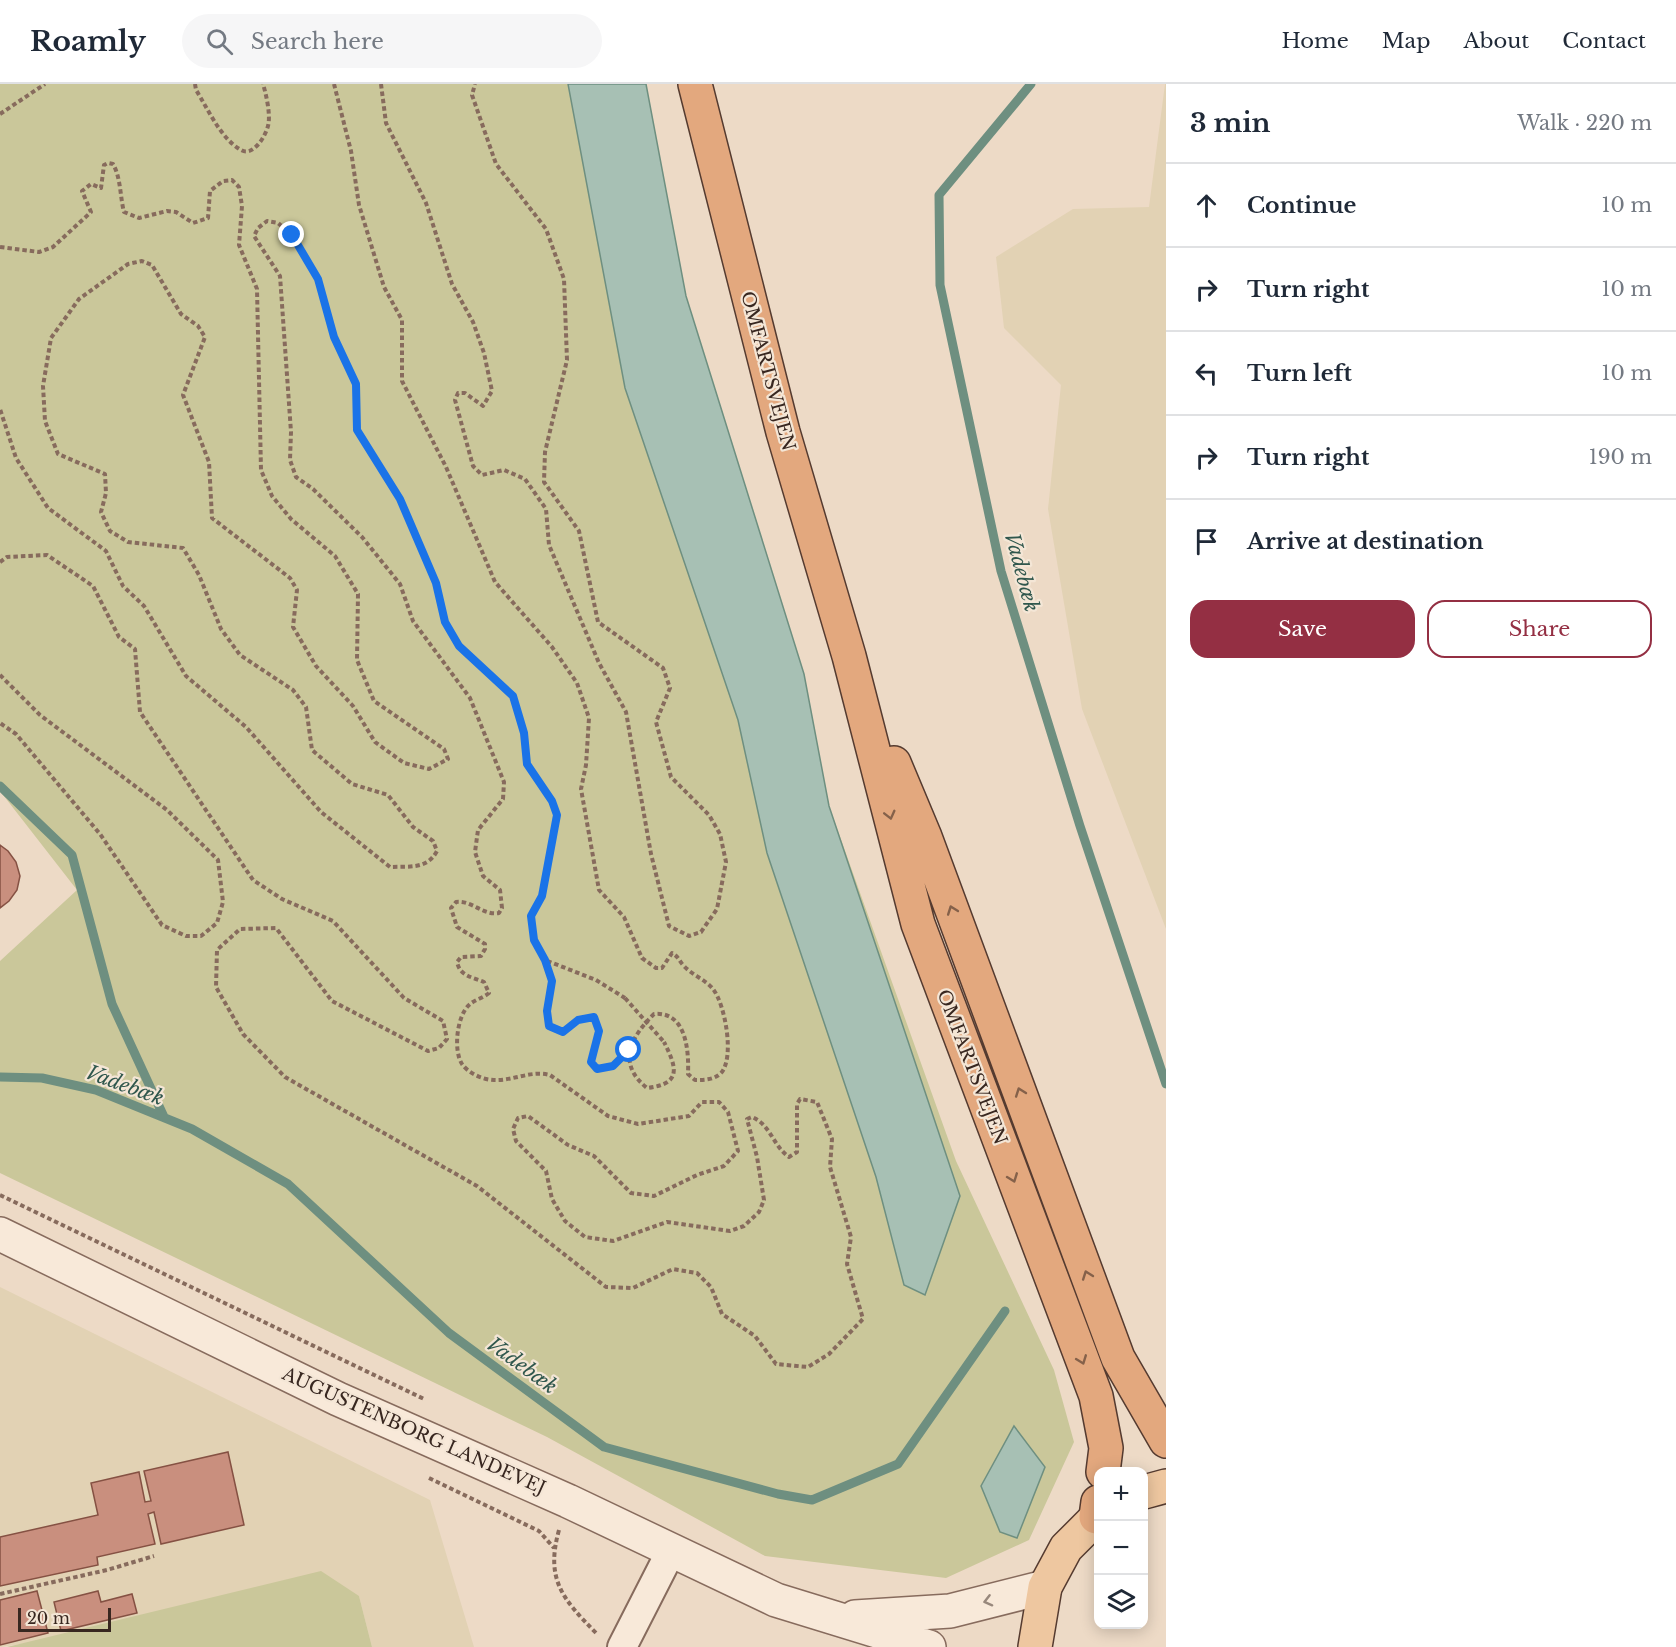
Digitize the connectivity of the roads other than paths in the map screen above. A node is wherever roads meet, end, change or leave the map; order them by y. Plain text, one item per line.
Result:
1 (695, 84) edge
2 (849, 656) junction
3 (0, 1234) edge
4 (1166, 1441) edge
5 (1104, 1467) edge
6 (1166, 1486) edge
7 (1148, 1491) edge
8 (1094, 1516) edge
9 (672, 1551) junction
10 (1045, 1587) junction
11 (832, 1618) junction
12 (625, 1642) edge
13 (929, 1647) edge
14 (1035, 1647) edge

1 - 2 highway, OMFARTSVEJEN
4 -> 2 highway, OMFARTSVEJEN
2 -> 5 highway, OMFARTSVEJEN
3 - 9 street, AUGUSTENBORG LANDEVEJ
6 - 7 main road
8 - 10 main road
9 - 11 street, AUGUSTENBORG LANDEVEJ
9 - 12 street
10 -> 11 street, AUGUSTENBORG LANDEVEJ
10 - 14 main road
11 - 13 street, AUGUSTENBORG LANDEVEJ

